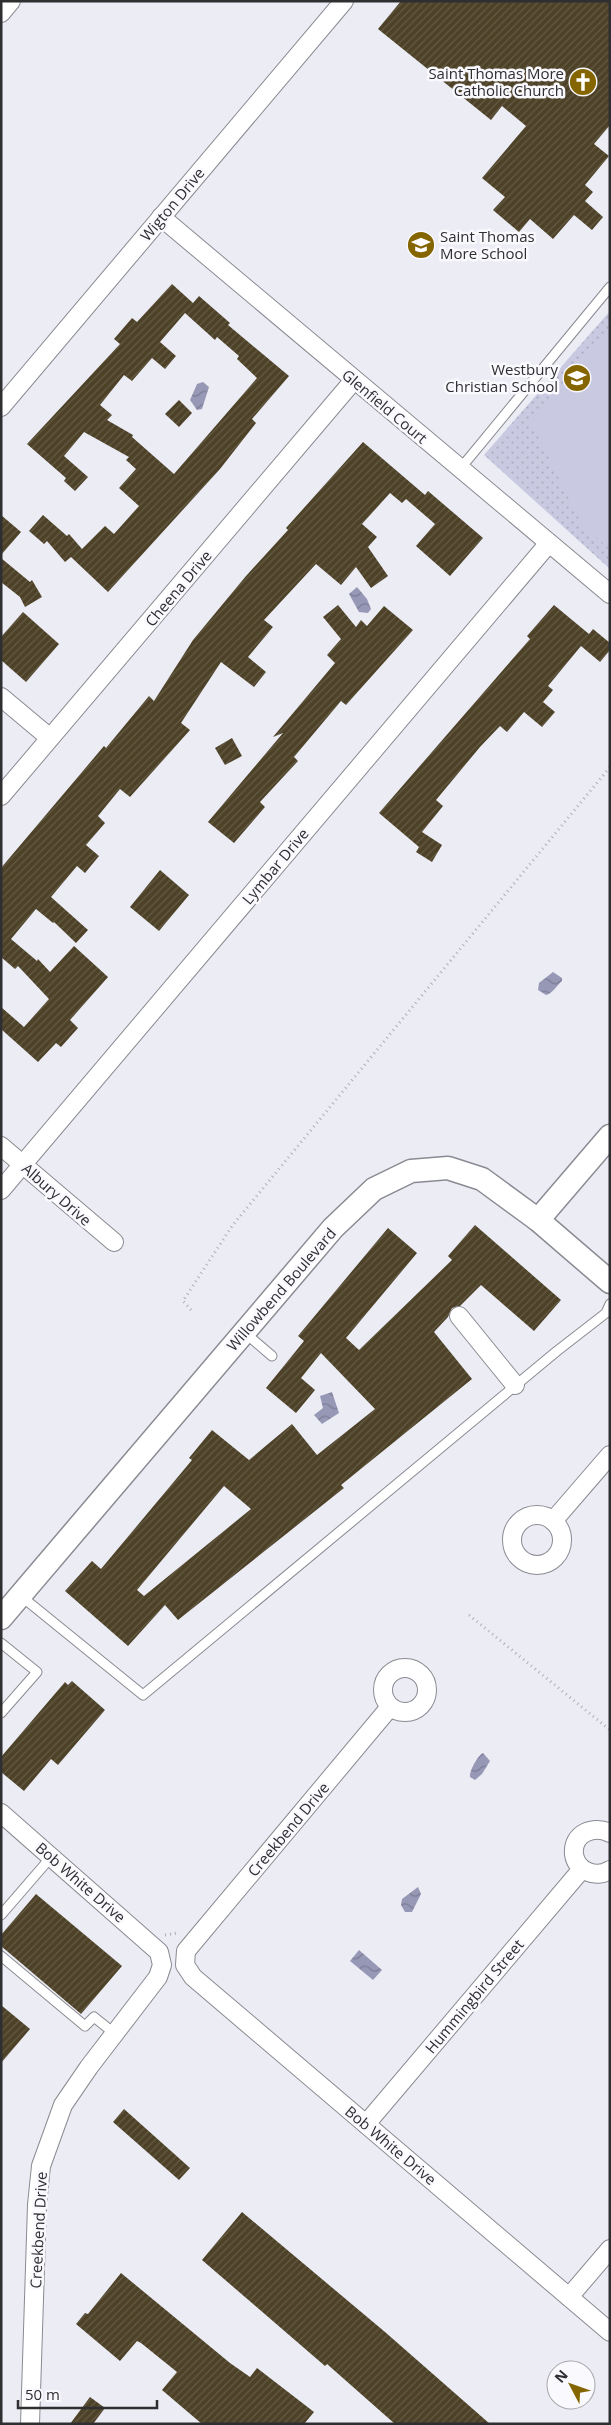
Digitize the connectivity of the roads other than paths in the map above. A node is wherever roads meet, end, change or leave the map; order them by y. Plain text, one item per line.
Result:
1 (11, 1) edge
2 (344, 1) edge
3 (1, 13) edge
4 (161, 218) junction
5 (610, 287) edge
6 (354, 380) junction
7 (1, 407) edge
8 (460, 469) junction
9 (549, 543) junction
10 (610, 594) edge
11 (1, 697) edge
12 (50, 738) junction
13 (1, 796) edge
14 (610, 1136) edge
15 (1, 1146) edge
16 (23, 1164) junction
17 (1, 1190) edge
18 (538, 1220) junction
19 (114, 1242) dead end
20 (610, 1282) edge
21 (610, 1304) edge
22 (459, 1316) dead end
23 (244, 1332) junction
24 (272, 1356) dead end
25 (515, 1385) junction
26 (610, 1455) edge
27 (553, 1521) dead end
28 (21, 1595) junction
29 (1, 1618) edge
30 (1, 1643) edge
31 (390, 1707) dead end
32 (1, 1713) edge
33 (1, 1813) edge
34 (610, 1833) edge
35 (52, 1856) junction
36 (582, 1869) junction
37 (610, 1870) edge
38 (1, 1915) edge
39 (160, 1952) joint
40 (186, 1952) joint
41 (1, 1956) edge
42 (115, 2034) junction
43 (366, 2124) junction
44 (610, 2249) edge
45 (569, 2297) junction
46 (610, 2332) edge
47 (30, 2424) edge

1 - 3 street
2 - 4 street, Wigton Drive
4 - 6 street, Glenfield Court
4 - 7 street, Wigton Drive
5 - 8 lane
6 - 8 street, Glenfield Court
6 - 12 street, Cheena Drive
8 - 9 street, Glenfield Court
9 - 10 street, Glenfield Court
9 - 16 street, Lymbar Drive
11 - 12 street
12 - 13 street, Cheena Drive
14 - 18 street
15 - 16 street, Albury Drive
16 - 17 street, Lymbar Drive
16 - 19 street, Albury Drive
18 - 20 street
18 - 23 street, Willowbend Boulevard
21 - 25 lane
22 - 25 street
23 - 24 lane
23 - 28 street, Willowbend Boulevard
25 - 28 lane
26 - 27 street
28 - 29 street, Willowbend Boulevard
30 - 32 lane
31 - 40 street, Creekbend Drive
33 - 35 street, Bob White Drive
34 - 36 street
35 - 38 lane
35 - 39 street, Bob White Drive
36 - 37 street
36 - 43 street, Hummingbird Street
39 - 42 street, Creekbend Drive
40 - 43 street, Bob White Drive
41 - 42 lane
42 - 47 street, Creekbend Drive
43 - 45 street, Bob White Drive
44 - 45 street
45 - 46 street, Bob White Drive

